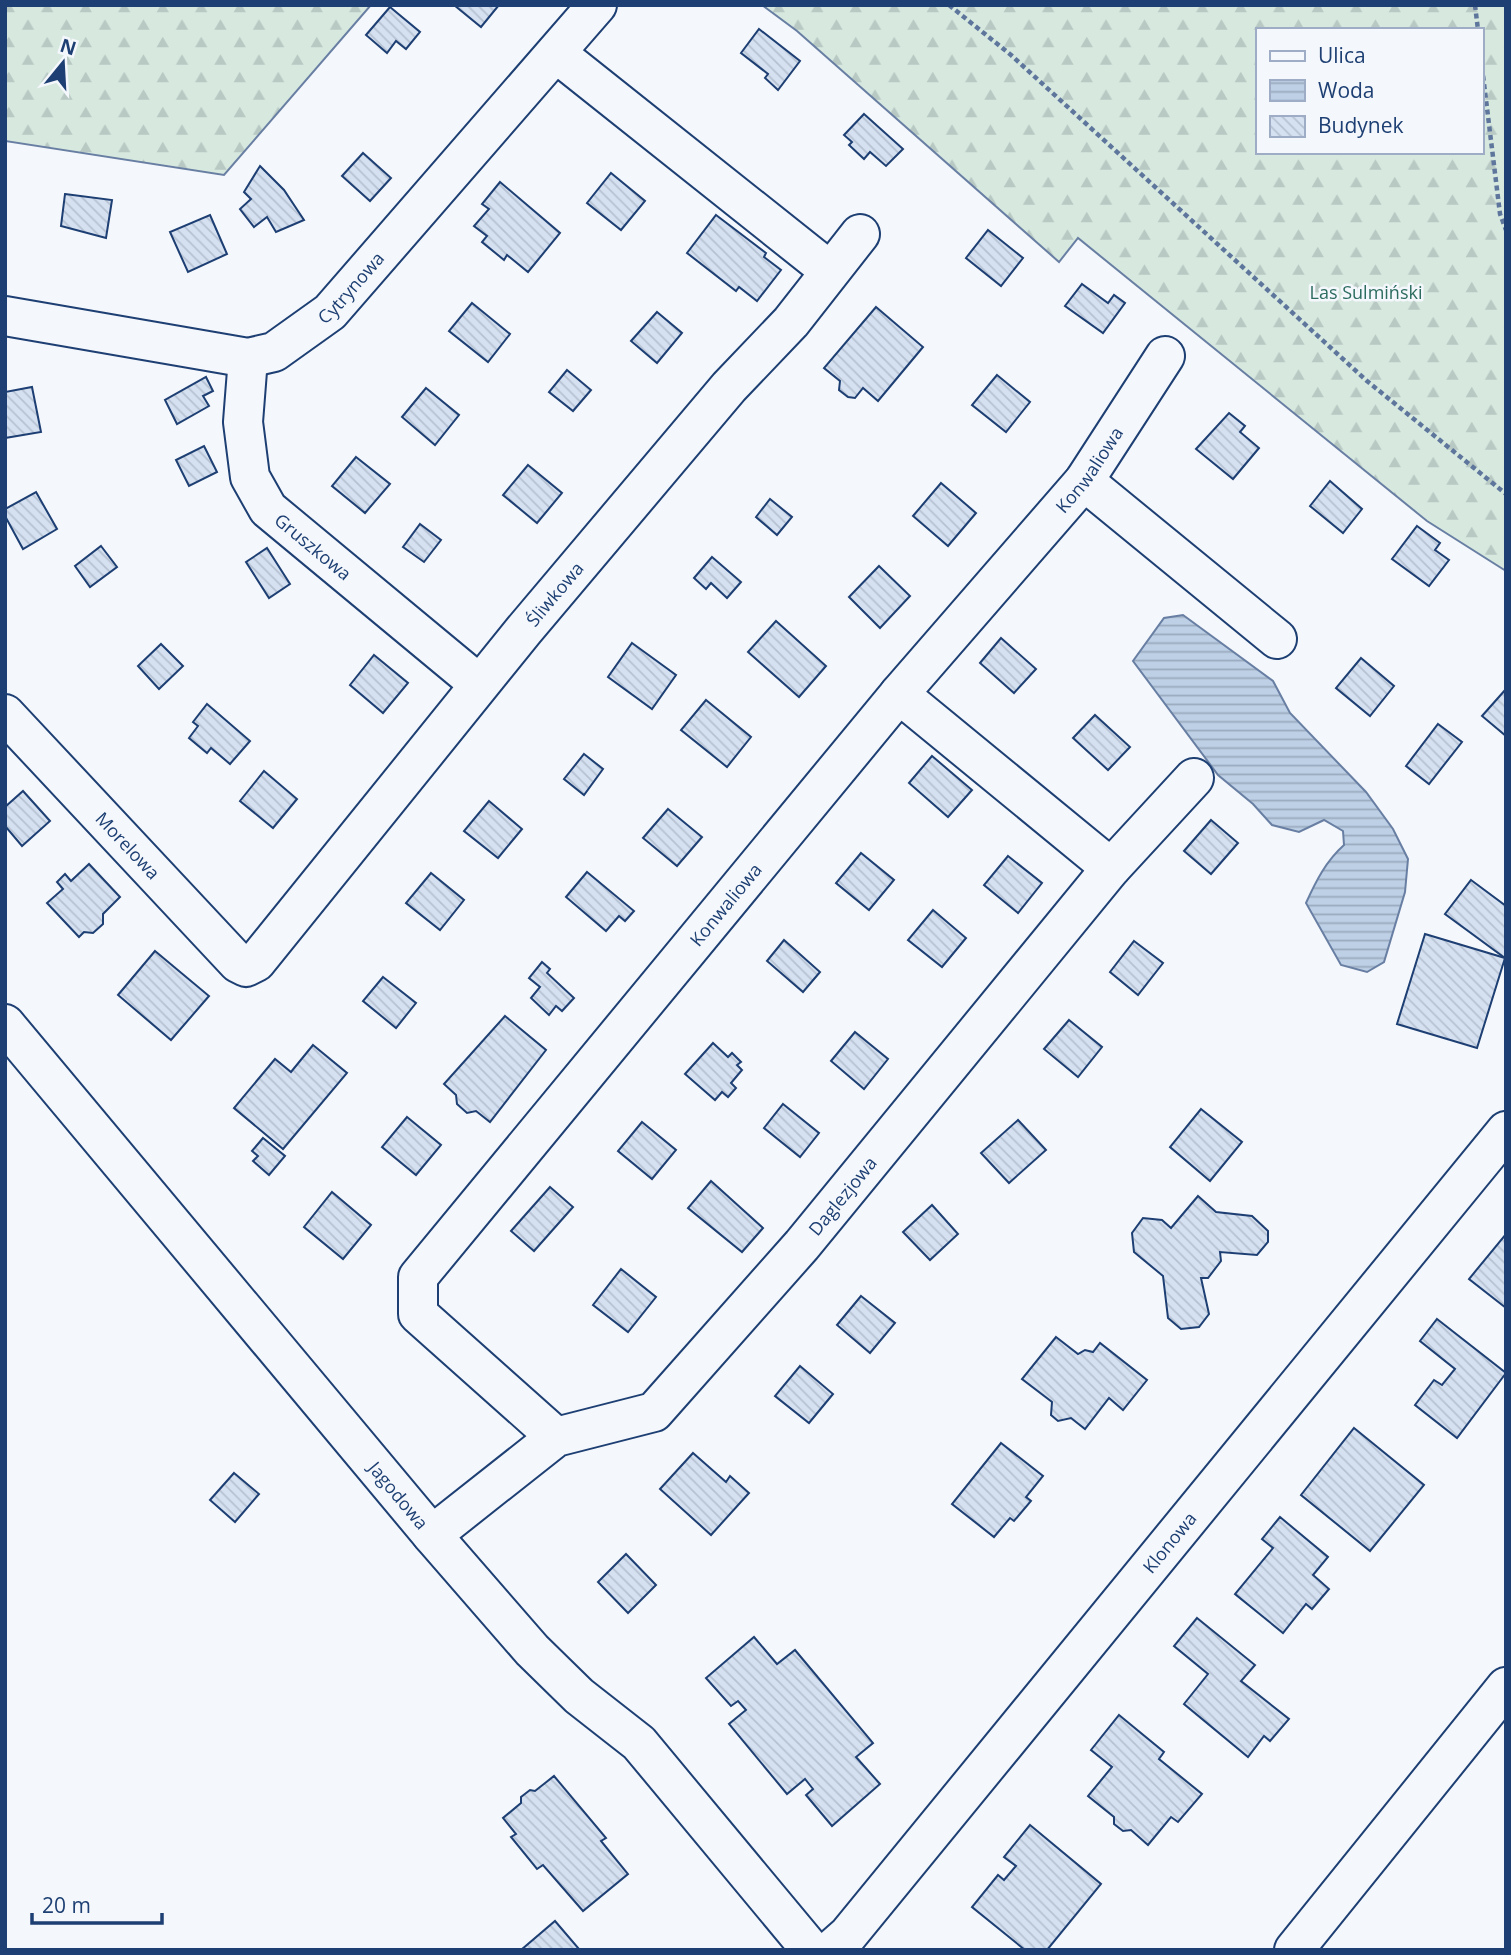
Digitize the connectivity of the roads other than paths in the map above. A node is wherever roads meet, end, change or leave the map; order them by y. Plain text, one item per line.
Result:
1 (597, 5) edge
2 (556, 52) junction
3 (860, 234) dead end
4 (830, 271) junction
5 (5, 316) edge
6 (1165, 356) dead end
7 (248, 358) junction
8 (1084, 481) junction
9 (1277, 639) dead end
10 (479, 684) junction
11 (899, 694) junction
12 (5, 714) edge
13 (1194, 778) dead end
14 (1111, 867) junction
15 (256, 962) joint
16 (5, 1024) edge
17 (1506, 1131) edge
18 (555, 1437) junction
19 (432, 1535) junction
20 (1506, 1686) edge
21 (811, 1950) edge
22 (831, 1950) edge
23 (1294, 1950) edge

1 - 2 street, Cytrynowa
2 - 4 street
2 - 7 street, Cytrynowa
3 - 4 street, Śliwkowa
4 - 10 street, Śliwkowa
5 - 7 street, Cytrynowa
6 - 8 street, Konwaliowa
7 - 10 street, Gruszkowa
8 - 9 street
8 - 11 street, Konwaliowa
10 - 15 street, Śliwkowa
11 - 14 street
11 - 18 street, Konwaliowa
12 - 15 street, Morelowa
13 - 14 street, Daglezjowa
14 - 18 street, Daglezjowa
16 - 19 street, Jagodowa
17 - 22 street, Klonowa
18 - 19 street, Daglezjowa
19 - 21 street, Jagodowa
20 - 23 street

